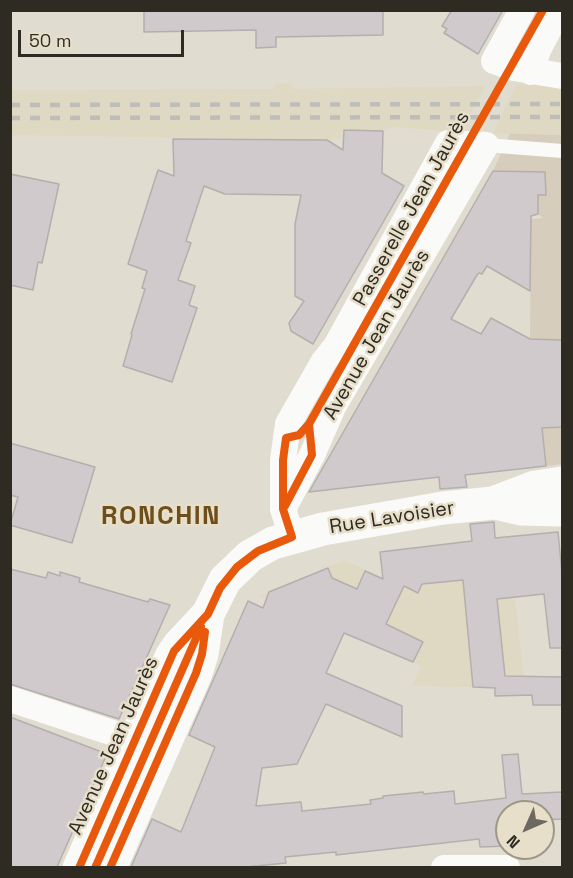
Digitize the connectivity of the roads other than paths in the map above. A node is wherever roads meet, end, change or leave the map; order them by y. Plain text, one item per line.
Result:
1 (522, 10) edge
2 (559, 10) edge
3 (531, 72) junction
4 (562, 76) edge
5 (486, 145) junction
6 (562, 151) edge
7 (562, 483) edge
8 (562, 497) edge
9 (493, 503) junction
10 (562, 510) edge
11 (288, 523) junction
12 (10, 699) edge
13 (148, 748) junction
14 (79, 867) edge
15 (95, 867) edge
16 (111, 867) edge
17 (444, 867) edge
18 (507, 867) edge

1 - 3 street
2 - 3 street
3 - 4 street
5 - 6 lane
5 - 11 street, Avenue Jean Jaurès
5 - 11 street, Avenue Jean Jaurès
7 - 9 main road, Rue Lavoisier
8 - 9 lane
9 - 10 main road, Rue Lavoisier
9 - 11 main road, Rue Lavoisier
11 - 13 main road, Avenue Jean Jaurès
12 - 13 street
13 - 14 main road, Avenue Jean Jaurès
13 - 15 lane
13 - 16 main road, Avenue Jean Jaurès
17 - 18 street

